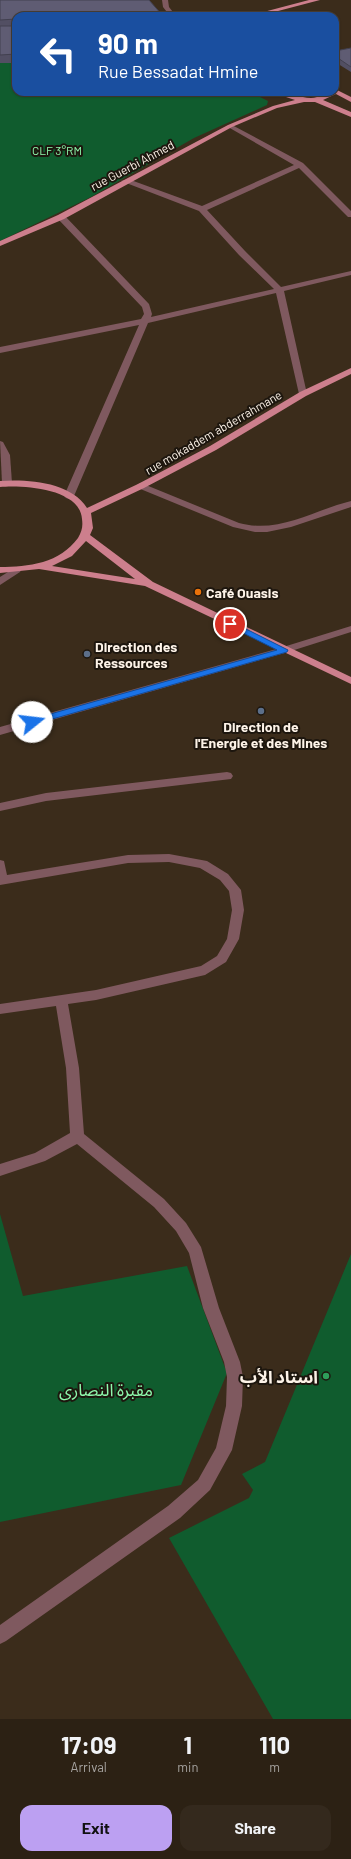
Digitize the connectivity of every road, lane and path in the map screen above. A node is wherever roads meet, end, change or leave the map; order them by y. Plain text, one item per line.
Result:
1 (165, 0) edge
2 (317, 0) edge
3 (170, 12) edge
4 (268, 12) edge
5 (339, 94) edge
6 (282, 96) edge
7 (290, 96) edge
8 (328, 96) edge
9 (306, 99) junction
10 (314, 99) junction
11 (351, 100) edge
12 (275, 106) junction
13 (351, 115) edge
14 (230, 126) junction
15 (300, 165) junction
16 (125, 181) junction
17 (202, 209) junction
18 (351, 215) edge
19 (61, 216) junction
20 (0, 244) edge
21 (351, 272) edge
22 (279, 289) junction
23 (146, 321) junction
24 (0, 350) edge
25 (351, 371) edge
26 (303, 394) junction
27 (0, 444) edge
28 (3, 483) edge
29 (141, 486) junction
30 (69, 496) junction
31 (351, 504) edge
32 (86, 512) junction
33 (84, 535) junction
34 (40, 567) junction
35 (0, 570) edge
36 (16, 570) junction
37 (0, 582) edge
38 (149, 584) junction
39 (351, 629) edge
40 (284, 650) junction
41 (351, 681) edge
42 (0, 731) edge
43 (227, 776) dead end
44 (0, 807) edge
45 (0, 864) edge
46 (1, 881) edge
47 (61, 1000) junction
48 (0, 1009) edge
49 (76, 1136) junction
50 (0, 1170) edge
51 (0, 1635) edge

1 - 3 street
2 - 4 main road
5 - 11 main road
6 - 12 main road
7 - 9 main road
8 - 10 main road
9 - 10 main road
9 - 12 main road, rue Guerbi Ahmed
10 - 13 main road
12 - 14 main road, rue Guerbi Ahmed
14 - 15 street
14 - 16 main road, rue Guerbi Ahmed
15 - 17 street
15 - 18 street
16 - 17 street
16 - 19 main road, rue Guerbi Ahmed
17 - 22 street
19 - 20 main road, rue Guerbi Ahmed
19 - 23 street
21 - 22 street
22 - 23 street
22 - 26 street
23 - 24 street
23 - 30 street
25 - 26 main road, rue mokaddem abderrahmane
26 - 29 main road, rue mokaddem abderrahmane
27 - 28 street
28 - 30 main road
29 - 31 street
29 - 32 main road, rue mokaddem abderrahmane
30 - 32 main road
32 - 33 main road
33 - 34 main road
33 - 38 main road
34 - 36 main road
34 - 38 main road
35 - 36 main road
36 - 37 street
38 - 40 main road
39 - 40 street
40 - 41 main road
40 - 42 street
43 - 44 street
45 - 46 street
46 - 47 street
47 - 48 street
47 - 49 street
49 - 50 street
49 - 51 street

